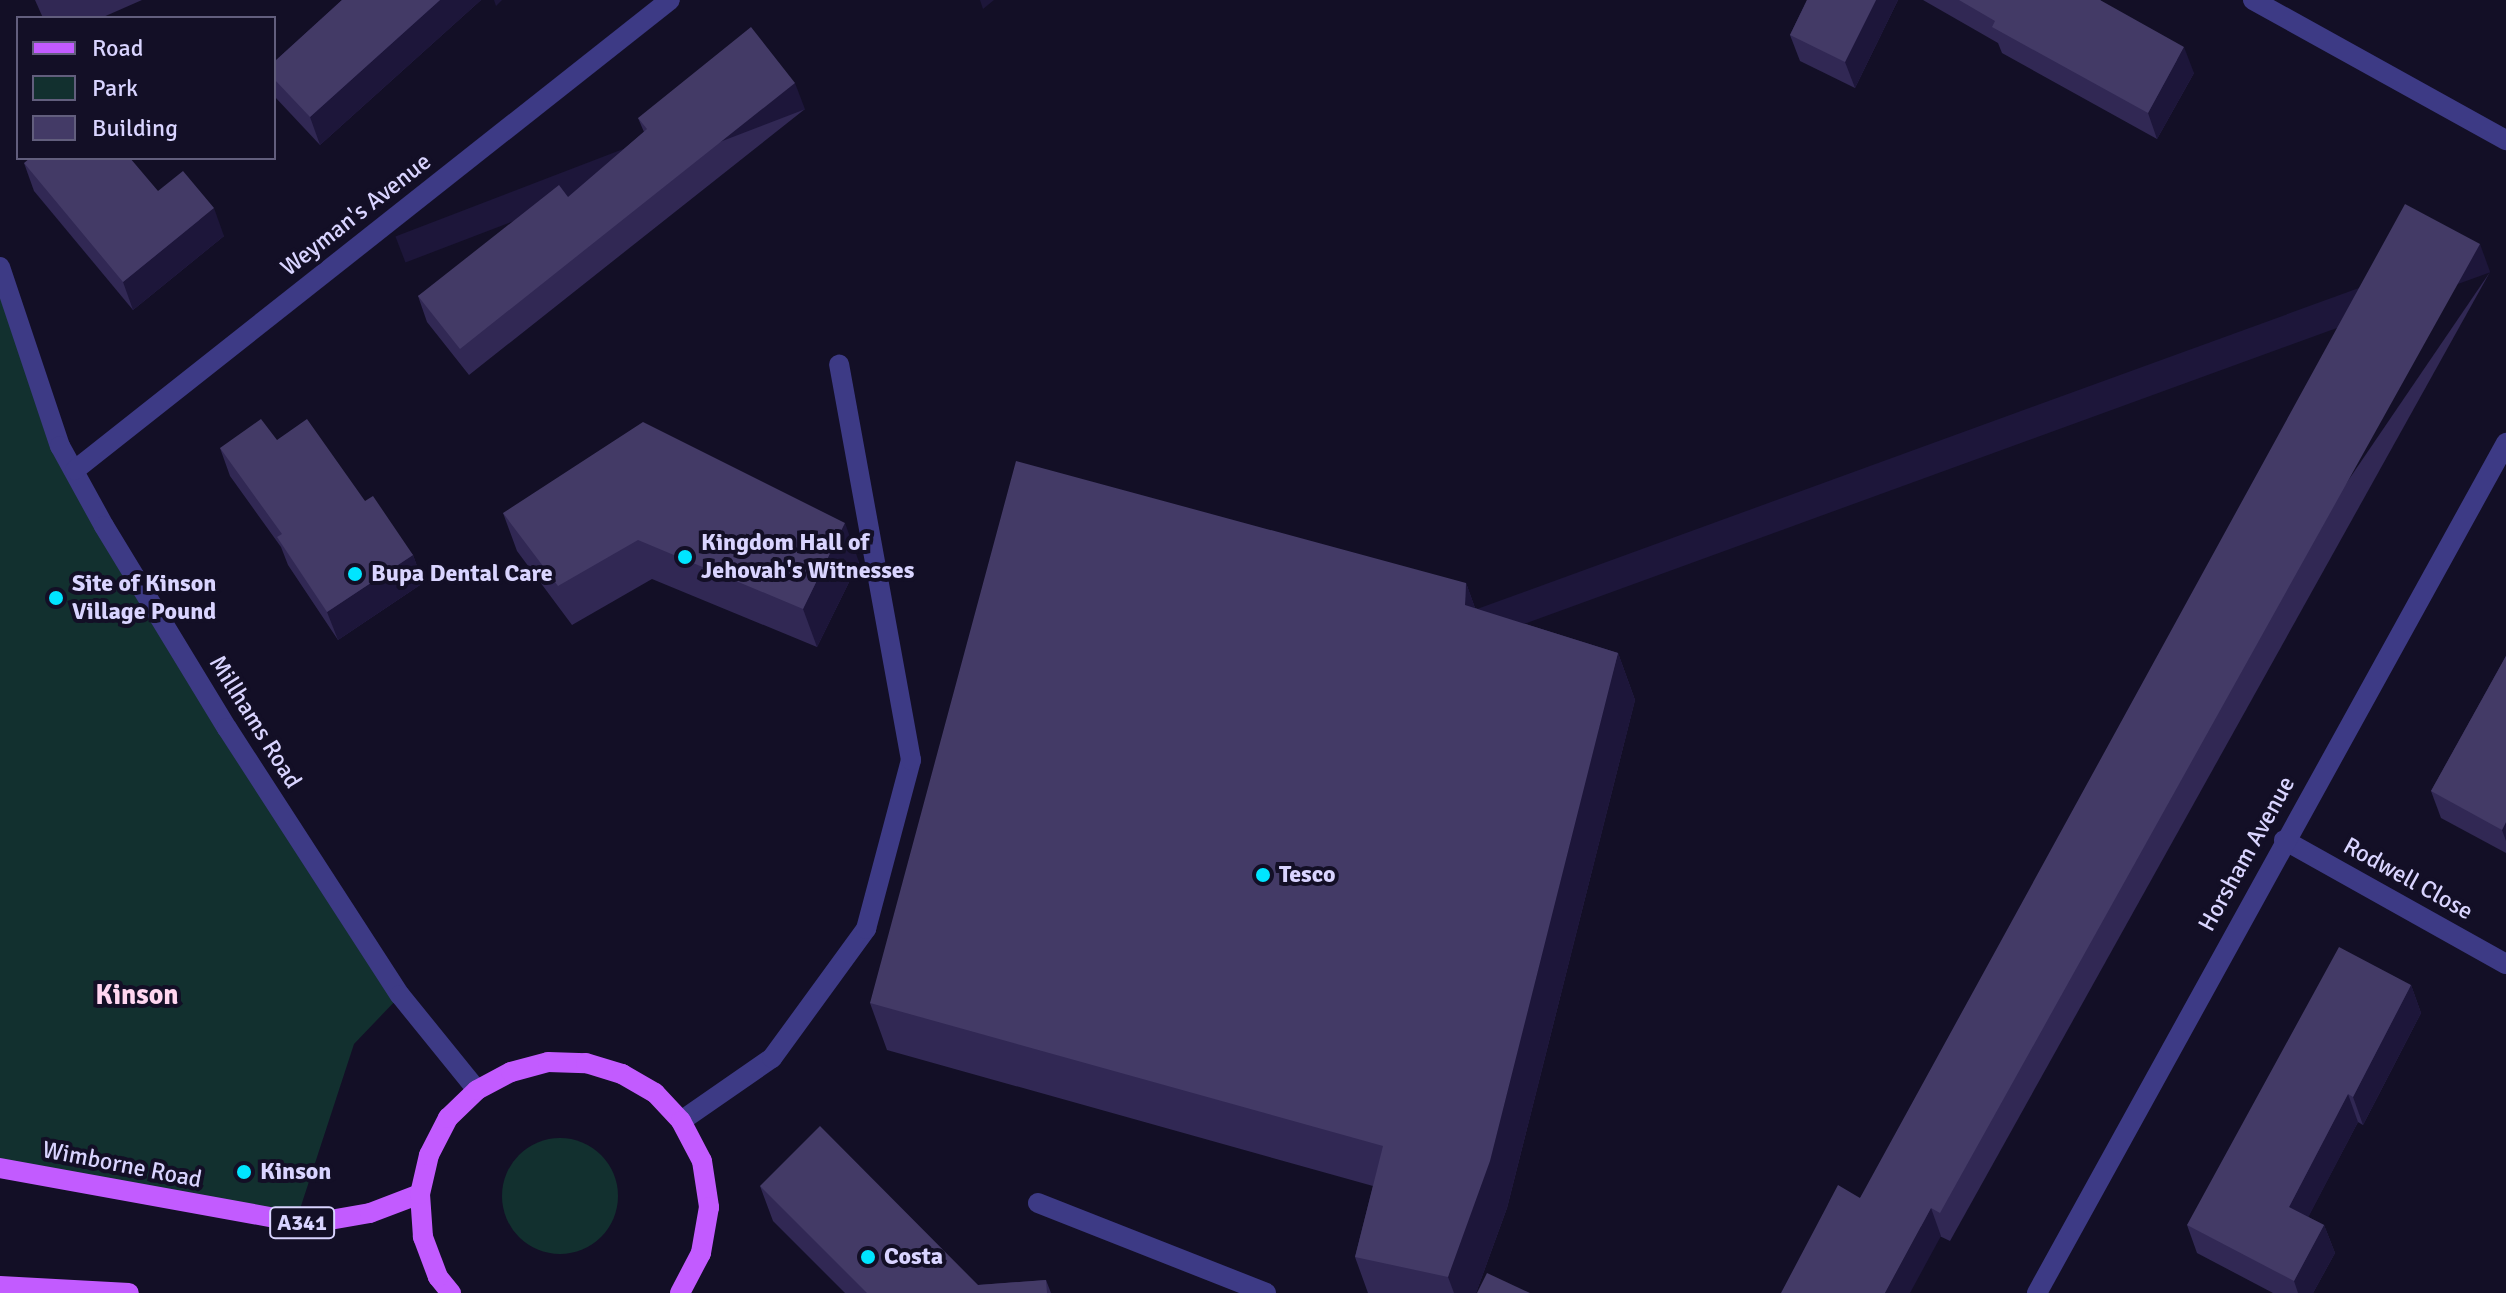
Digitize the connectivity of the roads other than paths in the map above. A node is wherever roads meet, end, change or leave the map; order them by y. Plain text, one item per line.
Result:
1 (670, 0) edge
2 (2253, 0) edge
3 (2506, 140) edge
4 (0, 267) edge
5 (839, 364) dead end
6 (2506, 443) edge
7 (75, 470) junction
8 (2284, 840) junction
9 (2506, 964) edge
10 (477, 1090) junction
11 (681, 1121) junction
12 (0, 1168) edge
13 (420, 1194) junction
14 (1038, 1203) dead end
15 (0, 1286) edge
16 (129, 1293) edge
17 (451, 1293) edge
18 (680, 1293) edge
19 (1266, 1293) edge
20 (2037, 1293) edge

1 - 7 street, Weyman's Avenue
2 - 3 street
4 - 7 street, Millhams Road
5 - 11 street
6 - 8 street, Horsham Avenue
7 - 10 street, Millhams Road
8 - 9 street, Rodwell Close
8 - 20 street, Horsham Avenue
10 - 11 main road
10 - 13 main road
11 - 18 main road
12 - 13 main road, Wimborne Road / A341
13 - 17 main road
14 - 19 street
15 - 16 main road

